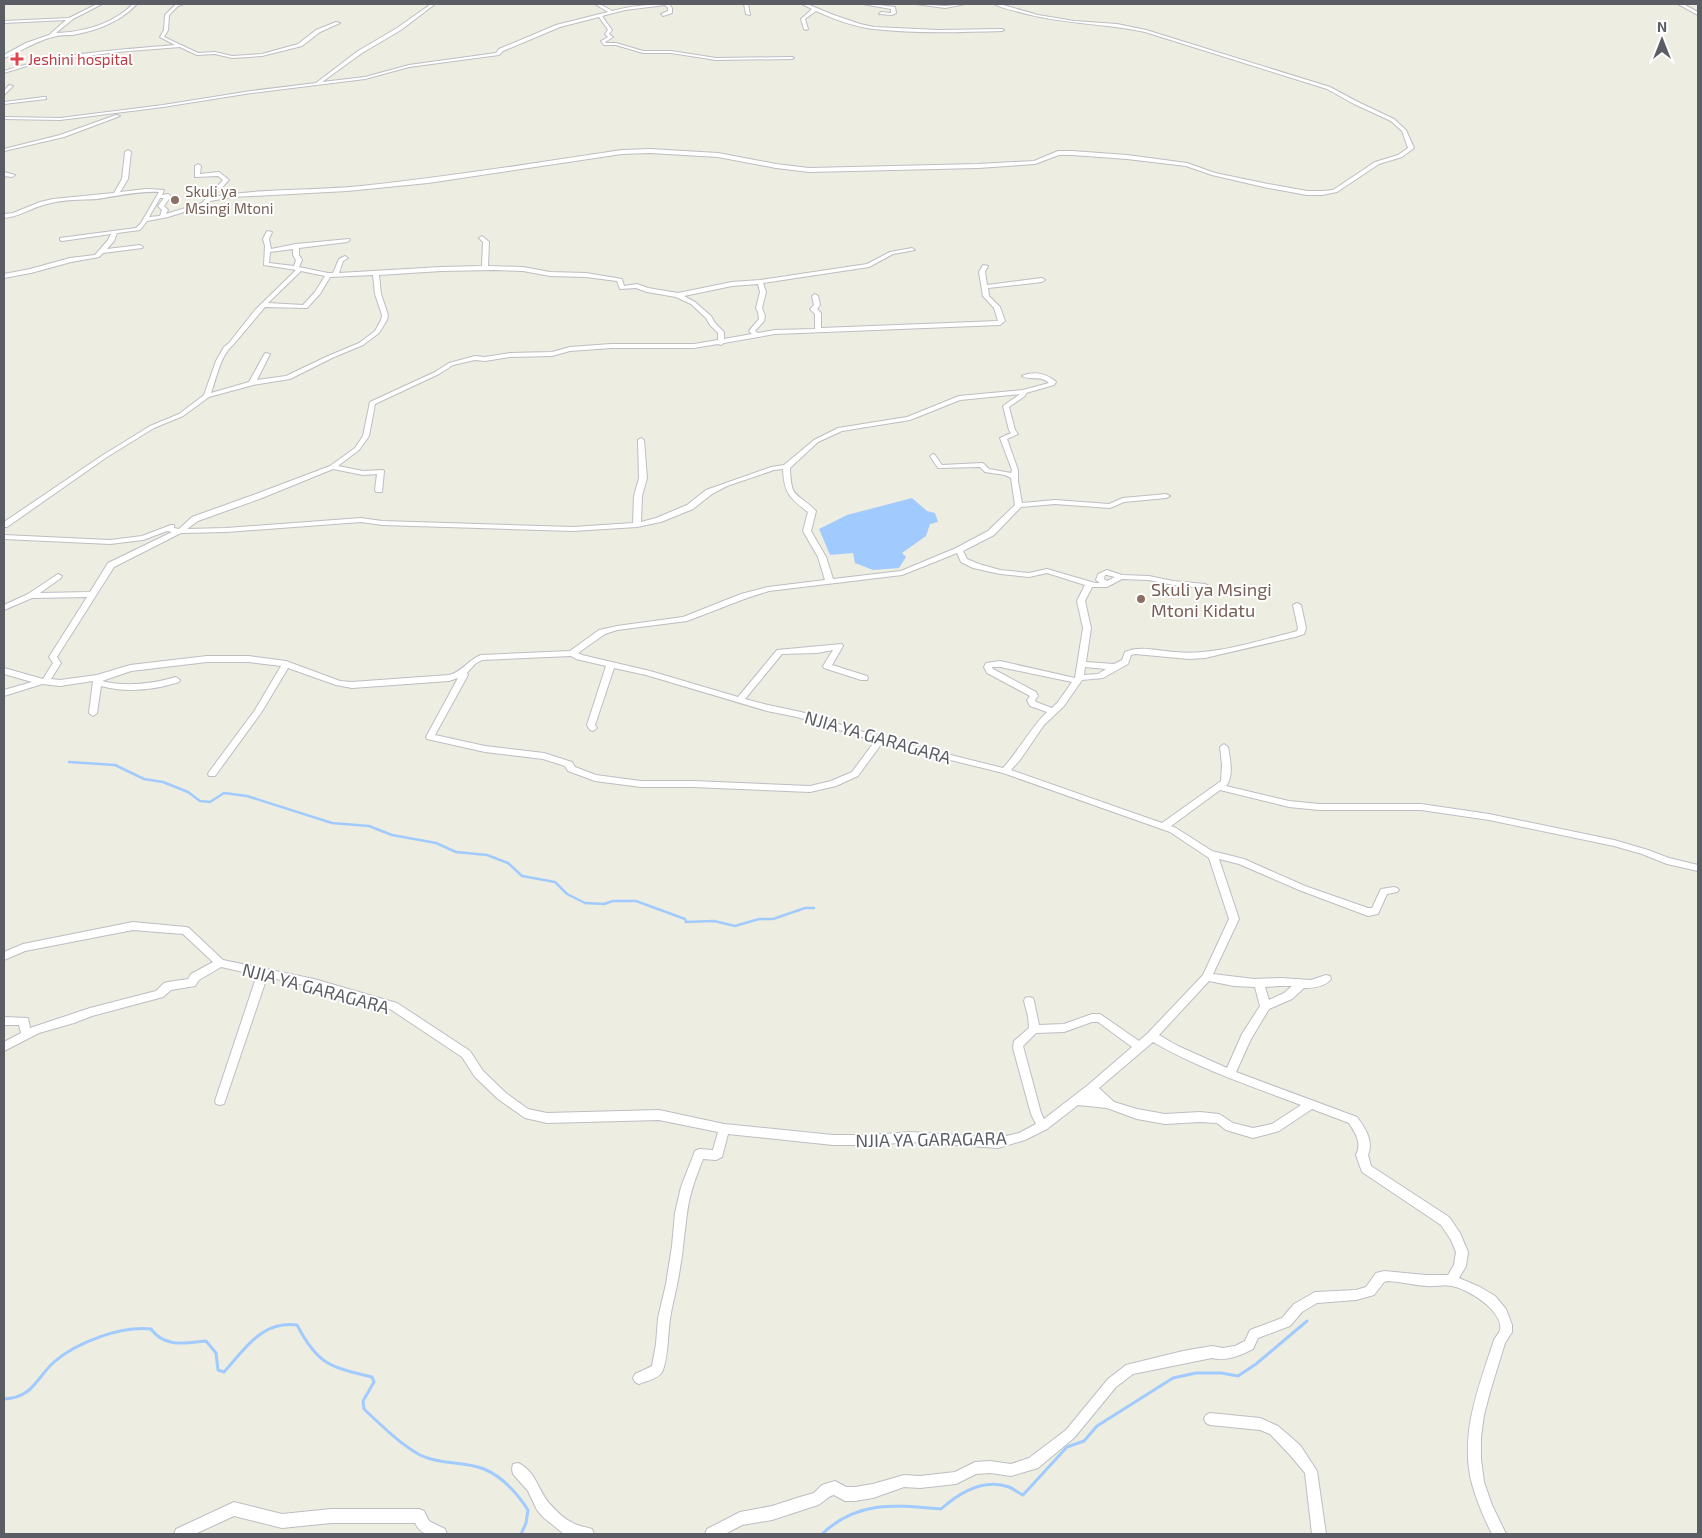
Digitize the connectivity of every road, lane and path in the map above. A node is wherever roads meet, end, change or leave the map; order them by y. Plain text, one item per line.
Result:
1 (100, 4) edge
2 (135, 4) edge
3 (182, 4) edge
4 (433, 4) edge
5 (597, 4) edge
6 (666, 4) edge
7 (746, 4) edge
8 (804, 4) edge
9 (865, 4) edge
10 (918, 4) edge
11 (963, 4) edge
12 (996, 4) edge
13 (1680, 4) edge
14 (944, 6) edge
15 (814, 10) junction
16 (46, 13) dead end
17 (613, 13) junction
18 (748, 14) dead end
19 (1698, 14) edge
20 (663, 15) dead end
21 (600, 17) junction
22 (70, 19) junction
23 (28, 21) junction
24 (4, 22) edge
25 (338, 23) dead end
26 (806, 29) dead end
27 (1002, 30) dead end
28 (51, 36) junction
29 (182, 46) junction
30 (4, 52) edge
31 (10, 52) junction
32 (4, 57) edge
33 (792, 58) dead end
34 (4, 72) edge
35 (316, 85) junction
36 (11, 86) dead end
37 (4, 94) edge
38 (44, 98) dead end
39 (4, 104) edge
40 (136, 109) junction
41 (4, 118) edge
42 (4, 150) edge
43 (128, 152) dead end
44 (198, 166) dead end
45 (4, 174) edge
46 (12, 175) dead end
47 (117, 193) junction
48 (159, 197) junction
49 (208, 200) junction
50 (4, 216) edge
51 (11, 217) junction
52 (162, 217) junction
53 (145, 220) junction
54 (4, 223) edge
55 (115, 232) junction
56 (269, 232) dead end
57 (482, 238) dead end
58 (62, 239) dead end
59 (347, 240) dead end
60 (296, 246) junction
61 (140, 247) dead end
62 (268, 250) junction
63 (912, 250) dead end
64 (102, 251) junction
65 (344, 258) dead end
66 (985, 266) dead end
67 (298, 268) junction
68 (485, 268) junction
69 (376, 274) junction
70 (331, 275) junction
71 (4, 276) edge
72 (1042, 280) dead end
73 (760, 282) junction
74 (986, 287) junction
75 (678, 295) junction
76 (815, 296) dead end
77 (263, 305) junction
78 (818, 329) junction
79 (756, 335) junction
80 (720, 343) junction
81 (267, 354) dead end
82 (1025, 376) dead end
83 (252, 383) junction
84 (1022, 392) junction
85 (207, 396) junction
86 (641, 440) dead end
87 (933, 456) dead end
88 (332, 467) junction
89 (786, 467) junction
90 (1013, 476) junction
91 (379, 490) dead end
92 (1166, 496) dead end
93 (1019, 506) junction
94 (4, 525) edge
95 (638, 525) junction
96 (180, 528) junction
97 (4, 537) edge
98 (959, 550) junction
99 (58, 576) dead end
100 (830, 582) junction
101 (1089, 584) junction
102 (1205, 586) dead end
103 (94, 594) junction
104 (31, 596) junction
105 (1297, 605) dead end
106 (4, 608) edge
107 (572, 653) junction
108 (286, 664) junction
109 (611, 664) junction
110 (1081, 664) junction
111 (1115, 668) junction
112 (4, 671) edge
113 (464, 675) junction
114 (864, 678) dead end
115 (97, 680) junction
116 (176, 680) dead end
117 (1078, 680) junction
118 (42, 682) junction
119 (4, 693) edge
120 (740, 700) junction
121 (1052, 711) junction
122 (93, 713) dead end
123 (593, 728) dead end
124 (880, 740) junction
125 (1224, 747) dead end
126 (1005, 771) junction
127 (212, 774) dead end
128 (1220, 787) junction
129 (1164, 826) junction
130 (1211, 854) junction
131 (1698, 868) edge
132 (1394, 890) dead end
133 (4, 956) edge
134 (220, 963) junction
135 (263, 973) junction
136 (1206, 977) junction
137 (1326, 978) dead end
138 (1259, 983) junction
139 (1301, 984) junction
140 (1029, 1001) dead end
141 (1265, 1006) junction
142 (4, 1021) edge
143 (1034, 1029) junction
144 (26, 1035) junction
145 (1152, 1036) junction
146 (4, 1047) edge
147 (1140, 1047) junction
148 (1230, 1074) junction
149 (1092, 1088) junction
150 (1077, 1100) junction
151 (220, 1101) dead end
152 (1110, 1105) junction
153 (1310, 1105) junction
154 (1043, 1126) junction
155 (724, 1129) junction
156 (1451, 1280) junction
157 (638, 1378) dead end
158 (1210, 1419) dead end
159 (518, 1469) dead end
160 (180, 1534) edge
161 (440, 1534) edge
162 (587, 1534) edge
163 (712, 1534) edge
164 (1319, 1534) edge
165 (1499, 1534) edge

1 - 22 street
2 - 28 street
3 - 29 street
4 - 35 street
5 - 17 street
6 - 17 street
6 - 20 street
7 - 18 street
8 - 15 street
9 - 9 street
10 - 14 street
11 - 14 street
12 - 49 street
13 - 19 street
15 - 26 street
15 - 27 street
16 - 23 street
17 - 21 street
21 - 33 street
21 - 35 street
22 - 23 street
22 - 28 street
23 - 24 street
25 - 29 street
28 - 31 street
29 - 34 street
30 - 31 street
31 - 32 street
35 - 40 street
36 - 37 street
38 - 39 street
40 - 41 street
40 - 42 street
43 - 47 street
44 - 49 street
45 - 46 street
47 - 48 street
47 - 51 street
48 - 52 street
48 - 53 street
49 - 52 street
50 - 51 street
51 - 54 street
52 - 53 street
53 - 55 street
55 - 58 street
55 - 64 street
56 - 62 street
57 - 68 street
59 - 60 street
60 - 62 street
60 - 67 street
61 - 64 street
62 - 67 street
63 - 73 street
64 - 71 street
65 - 70 street
66 - 74 street
67 - 70 street
67 - 77 street
68 - 69 street
68 - 75 street
69 - 70 street
69 - 83 street
70 - 77 street
72 - 74 street
73 - 75 street
73 - 79 street
74 - 78 street
75 - 80 street
76 - 78 street
77 - 85 street
78 - 79 street
79 - 80 street
80 - 88 street
81 - 83 street
82 - 84 street
83 - 85 street
84 - 89 street
84 - 90 street
85 - 94 street
86 - 95 street
87 - 90 street
88 - 91 street
88 - 96 street
89 - 95 street
89 - 100 street
90 - 93 street
92 - 93 street
93 - 98 street
95 - 96 street
96 - 97 street
96 - 103 street
98 - 100 street
98 - 101 street
99 - 104 street
100 - 107 street
101 - 102 street
101 - 110 street
103 - 104 street
103 - 118 street
104 - 106 street
105 - 111 street
107 - 109 street, NJIA YA GARAGARA
107 - 113 street
108 - 113 street
108 - 115 street
108 - 127 street
109 - 120 street, NJIA YA GARAGARA
109 - 123 street
110 - 111 street
110 - 117 street
111 - 117 street
112 - 118 street
113 - 124 street
114 - 120 street
115 - 116 street
115 - 118 street
115 - 122 street
117 - 121 street
117 - 121 street
118 - 119 street
120 - 124 street, NJIA YA GARAGARA
121 - 126 street
124 - 126 street, NJIA YA GARAGARA
125 - 128 street
126 - 129 street, NJIA YA GARAGARA
128 - 129 street
128 - 131 street
129 - 130 street, NJIA YA GARAGARA
130 - 132 street
130 - 136 street, NJIA YA GARAGARA
133 - 134 street, NJIA YA GARAGARA
134 - 135 street, NJIA YA GARAGARA
134 - 144 street
135 - 151 street
135 - 155 street, NJIA YA GARAGARA
136 - 138 street
136 - 145 street, NJIA YA GARAGARA
137 - 139 street
138 - 139 street
138 - 141 street
139 - 141 street
140 - 143 street
141 - 148 street
142 - 144 street
143 - 147 street
143 - 154 street
144 - 146 street
145 - 147 street, NJIA YA GARAGARA
145 - 148 street
147 - 149 street, NJIA YA GARAGARA
148 - 153 street
149 - 150 street, NJIA YA GARAGARA
149 - 152 street
150 - 152 street
150 - 154 street, NJIA YA GARAGARA
152 - 153 street
153 - 156 street
154 - 155 street, NJIA YA GARAGARA
155 - 157 street
156 - 163 street
156 - 165 street
158 - 164 street
159 - 162 street
160 - 161 street

